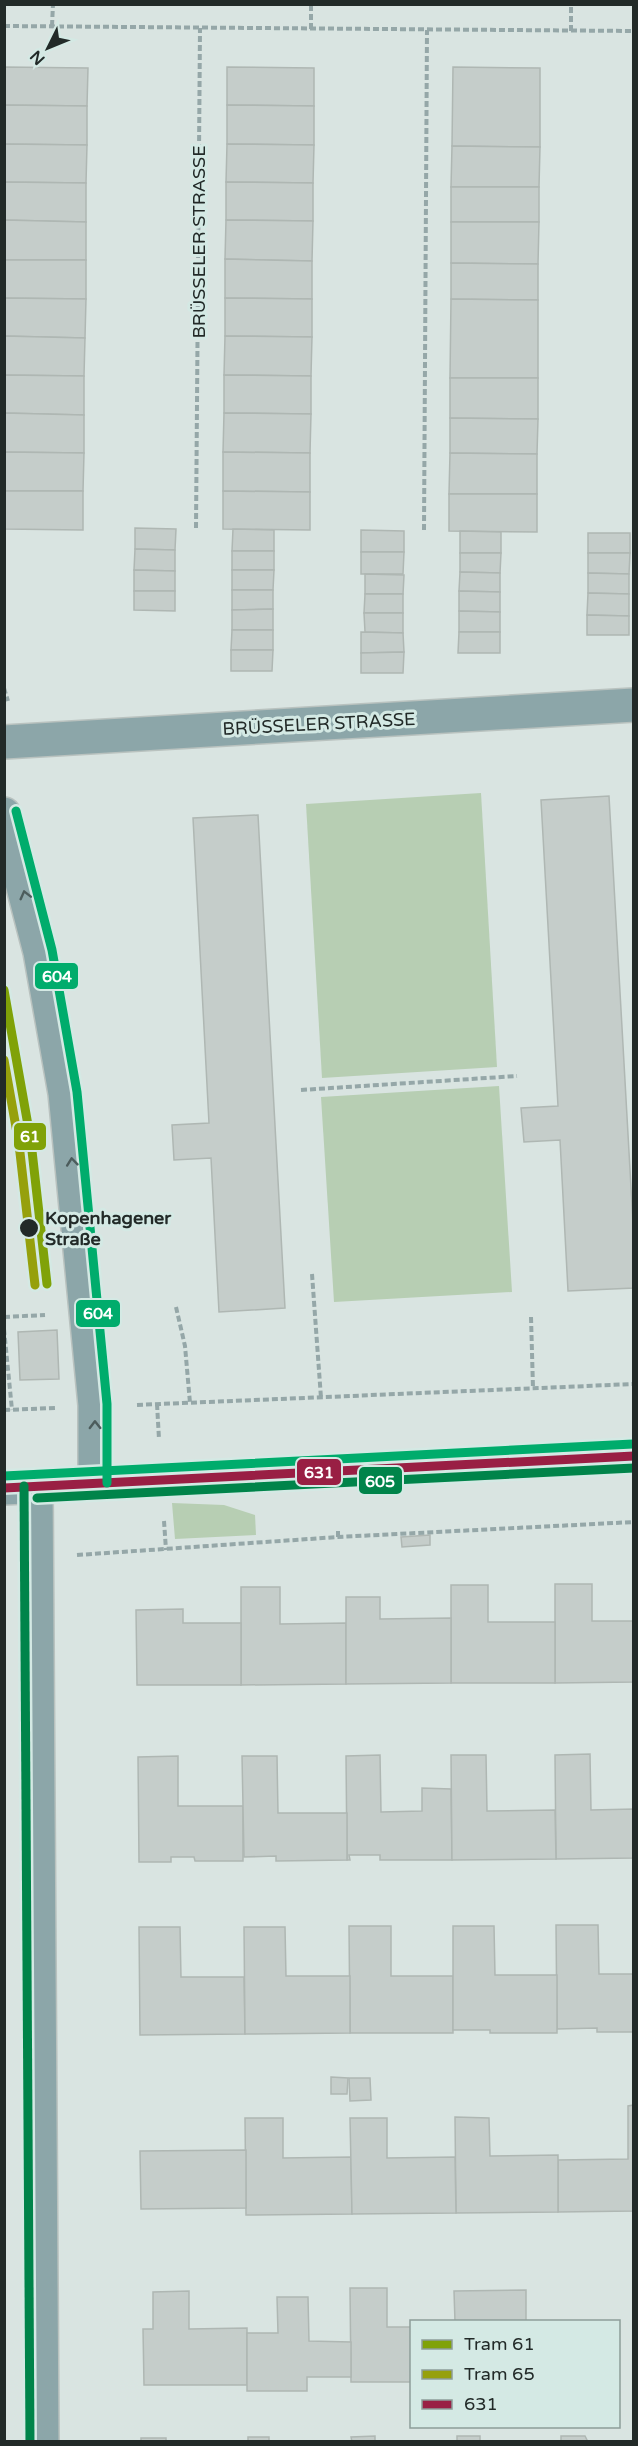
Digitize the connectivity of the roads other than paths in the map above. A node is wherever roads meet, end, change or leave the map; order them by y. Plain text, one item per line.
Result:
1 (633, 705) edge
2 (4, 742) edge
3 (4, 814) edge
4 (633, 1456) edge
5 (95, 1484) junction
6 (36, 1486) junction
7 (4, 1488) edge
8 (42, 2442) edge

1 - 2 street, BRÜSSELER STRASSE
5 -> 3 street
4 - 5 street
5 - 6 street
6 - 7 street
6 - 8 street

